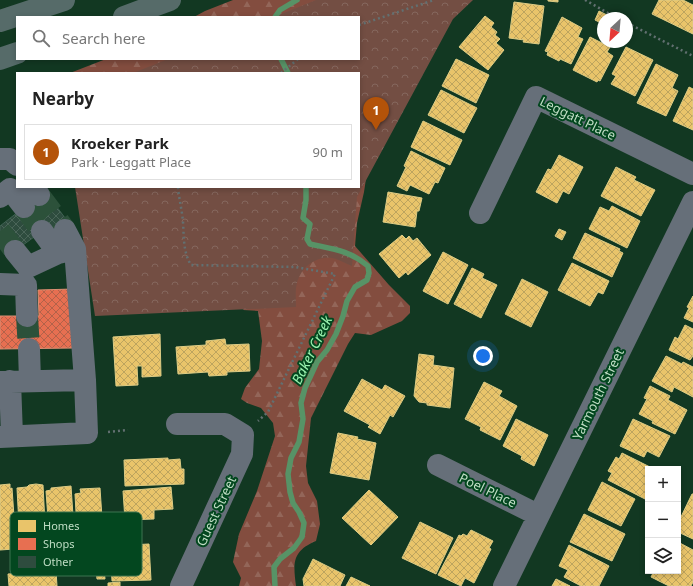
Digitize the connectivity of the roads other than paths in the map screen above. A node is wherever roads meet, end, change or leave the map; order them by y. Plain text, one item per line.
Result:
1 (64, 0) edge
2 (170, 0) edge
3 (127, 16) edge
4 (0, 21) edge
5 (16, 54) edge
6 (0, 59) edge
7 (0, 158) edge
8 (16, 164) edge
9 (693, 174) edge
10 (0, 197) edge
11 (32, 197) tunnel mouth
12 (693, 202) edge
13 (480, 213) dead end
14 (42, 231) tunnel mouth
15 (66, 244) junction
16 (15, 251) tunnel mouth
17 (0, 284) edge
18 (27, 316) tunnel mouth
19 (29, 349) tunnel mouth
20 (85, 380) junction
21 (13, 381) edge
22 (177, 424) dead end
23 (6, 437) edge
24 (438, 465) dead end
25 (538, 515) junction
26 (181, 586) edge
27 (504, 586) edge

1 - 4 highway
2 - 3 highway
5 - 6 highway
7 - 8 street
9 - 13 street, Leggatt Place
10 - 11 street
12 - 25 street, Yarmouth Street
14 - 15 street
15 - 16 street
15 - 20 street
17 - 18 street
19 - 21 street
20 - 21 street
20 - 23 street
21 - 23 street
22 - 26 street, Guest Street
24 - 25 street, Poel Place
25 - 27 street, Yarmouth Street

